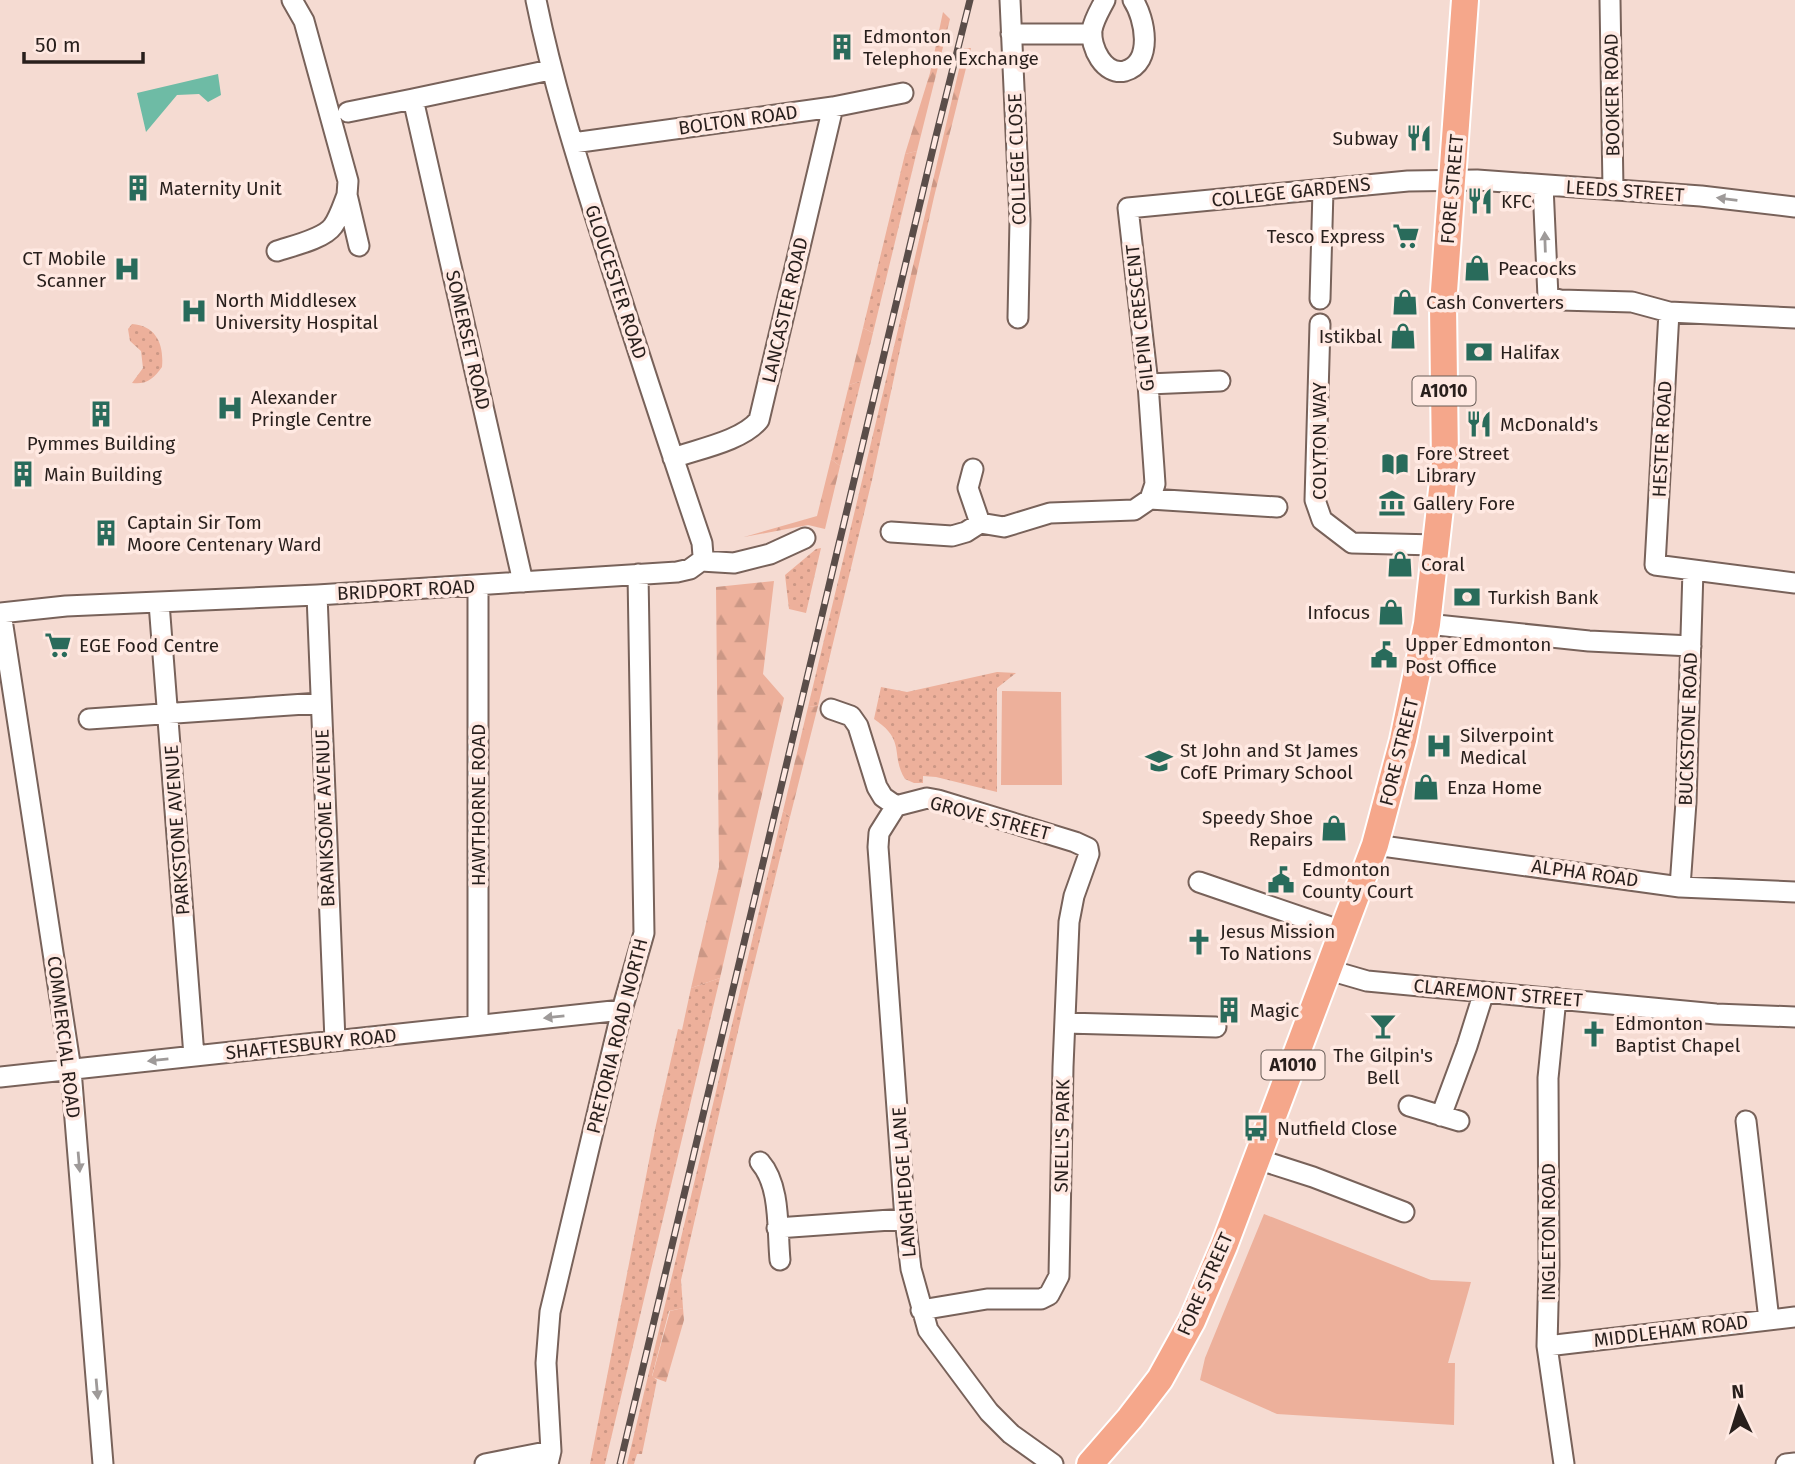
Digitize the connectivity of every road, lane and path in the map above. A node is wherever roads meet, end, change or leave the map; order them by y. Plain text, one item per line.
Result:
1 (292, 0) edge
2 (536, 0) edge
3 (1010, 0) edge
4 (1105, 0) edge
5 (1133, 0) edge
6 (1465, 0) edge
7 (1610, 0) edge
8 (1011, 34) junction
9 (1092, 34) junction
10 (550, 70) junction
11 (902, 93) dead end
12 (413, 99) junction
13 (833, 107) junction
14 (348, 112) dead end
15 (573, 143) junction
16 (1454, 179) junction
17 (1543, 186) junction
18 (1613, 189) junction
19 (1323, 190) junction
20 (347, 195) junction
21 (1795, 207) edge
22 (1128, 208) joint
23 (359, 246) dead end
24 (277, 251) dead end
25 (1320, 299) dead end
26 (1669, 312) junction
27 (1018, 318) dead end
28 (1795, 318) edge
29 (1320, 324) dead end
30 (1220, 381) dead end
31 (1148, 384) junction
32 (673, 457) junction
33 (973, 469) dead end
34 (1150, 499) junction
35 (1277, 507) dead end
36 (981, 523) junction
37 (891, 532) dead end
38 (805, 538) dead end
39 (1436, 545) junction
40 (701, 561) junction
41 (1693, 570) junction
42 (638, 575) junction
43 (523, 582) junction
44 (1795, 583) edge
45 (478, 585) junction
46 (317, 595) junction
47 (159, 603) junction
48 (0, 613) edge
49 (1427, 624) junction
50 (1691, 646) junction
51 (320, 703) junction
52 (831, 709) dead end
53 (168, 713) junction
54 (89, 719) dead end
55 (896, 806) junction
56 (1375, 845) junction
57 (1088, 848) joint
58 (1199, 882) dead end
59 (1680, 887) junction
60 (1795, 892) edge
61 (1342, 931) junction
62 (1329, 971) junction
63 (1484, 992) junction
64 (1556, 998) junction
65 (622, 1010) junction
66 (1795, 1017) edge
67 (1065, 1023) junction
68 (478, 1026) junction
69 (1216, 1027) dead end
70 (335, 1041) junction
71 (194, 1056) junction
72 (71, 1070) junction
73 (0, 1077) edge
74 (1409, 1106) dead end
75 (1746, 1121) dead end
76 (1257, 1159) junction
77 (760, 1162) dead end
78 (1404, 1212) dead end
79 (905, 1219) junction
80 (777, 1228) junction
81 (780, 1260) dead end
82 (921, 1310) junction
83 (1795, 1317) edge
84 (1769, 1320) junction
85 (1547, 1346) junction
86 (550, 1457) edge
87 (1795, 1463) edge
88 (103, 1464) edge
89 (485, 1464) edge
90 (1053, 1464) edge
91 (1090, 1464) edge
92 (1564, 1464) edge
93 (1786, 1464) edge

1 - 20 street
2 - 10 street, GLOUCESTER ROAD
3 - 8 street, COLLEGE CLOSE
4 - 9 street
5 - 9 street
6 - 16 main road, FORE STREET / A1010
7 - 18 street, BOOKER ROAD
8 - 9 street
8 - 27 street, COLLEGE CLOSE
10 - 12 street
10 - 15 street, GLOUCESTER ROAD
11 - 13 street, BOLTON ROAD
12 - 14 street
12 - 43 street, SOMERSET ROAD
13 - 15 street, BOLTON ROAD
13 - 32 street, LANCASTER ROAD
15 - 32 street, GLOUCESTER ROAD
16 - 17 street, LEEDS STREET
16 - 19 street, COLLEGE GARDENS
16 - 39 main road, FORE STREET / A1010
17 - 18 street, LEEDS STREET
26 -> 17 street
21 -> 18 street, LEEDS STREET
19 - 22 street, COLLEGE GARDENS
19 - 25 street
20 - 23 street
20 - 24 street
22 - 31 street, GILPIN CRESCENT
26 - 28 street
26 - 41 street, HESTER ROAD
29 - 39 street, COLYTON WAY
30 - 31 street
31 - 34 street, GILPIN CRESCENT
32 - 40 street, GLOUCESTER ROAD
33 - 36 street
34 - 35 street
34 - 36 street
36 - 37 street
38 - 40 street, BRIDPORT ROAD
39 - 49 main road, FORE STREET / A1010
40 - 42 street, BRIDPORT ROAD
41 - 44 street
41 - 50 street, BUCKSTONE ROAD
42 - 43 street, BRIDPORT ROAD
42 - 65 street, PRETORIA ROAD NORTH
43 - 45 street, BRIDPORT ROAD
45 - 46 street, BRIDPORT ROAD
45 - 68 street, HAWTHORNE ROAD
46 - 47 street, BRIDPORT ROAD
46 - 51 street, BRANKSOME AVENUE
47 - 48 street, BRIDPORT ROAD
47 - 53 street, PARKSTONE AVENUE
48 - 72 street, COMMERCIAL ROAD
49 - 50 street
49 - 56 main road, FORE STREET / A1010
50 - 59 street, BUCKSTONE ROAD
51 - 53 street
51 - 70 street, BRANKSOME AVENUE
52 - 55 street
53 - 54 street
53 - 71 street, PARKSTONE AVENUE
55 - 57 street, GROVE STREET
55 - 79 street, LANGHEDGE LANE
56 - 59 street, ALPHA ROAD
56 - 61 main road, FORE STREET / A1010
57 - 67 street, SNELL'S PARK
58 - 61 street
59 - 60 street, ALPHA ROAD
61 - 62 main road, FORE STREET / A1010
62 - 63 street, CLAREMONT STREET
62 - 76 main road, FORE STREET / A1010
63 - 64 street, CLAREMONT STREET
63 - 74 street
64 - 66 street, CLAREMONT STREET
64 - 85 street, INGLETON ROAD
65 -> 68 street, SHAFTESBURY ROAD
65 - 86 street, PRETORIA ROAD NORTH
67 - 69 street
67 - 82 street, SNELL'S PARK
68 - 70 street, SHAFTESBURY ROAD
70 - 71 street, SHAFTESBURY ROAD
71 -> 72 street, SHAFTESBURY ROAD
72 - 73 street, SHAFTESBURY ROAD
72 -> 88 street, COMMERCIAL ROAD
75 - 84 street
76 - 78 street
76 - 91 main road, FORE STREET / A1010
77 - 80 street
79 - 80 street
79 - 82 street, LANGHEDGE LANE
80 - 81 street
82 - 90 street, LANGHEDGE LANE
83 - 84 street, MIDDLEHAM ROAD
84 - 85 street, MIDDLEHAM ROAD
85 - 92 street, INGLETON ROAD
86 - 89 street
87 - 93 street

